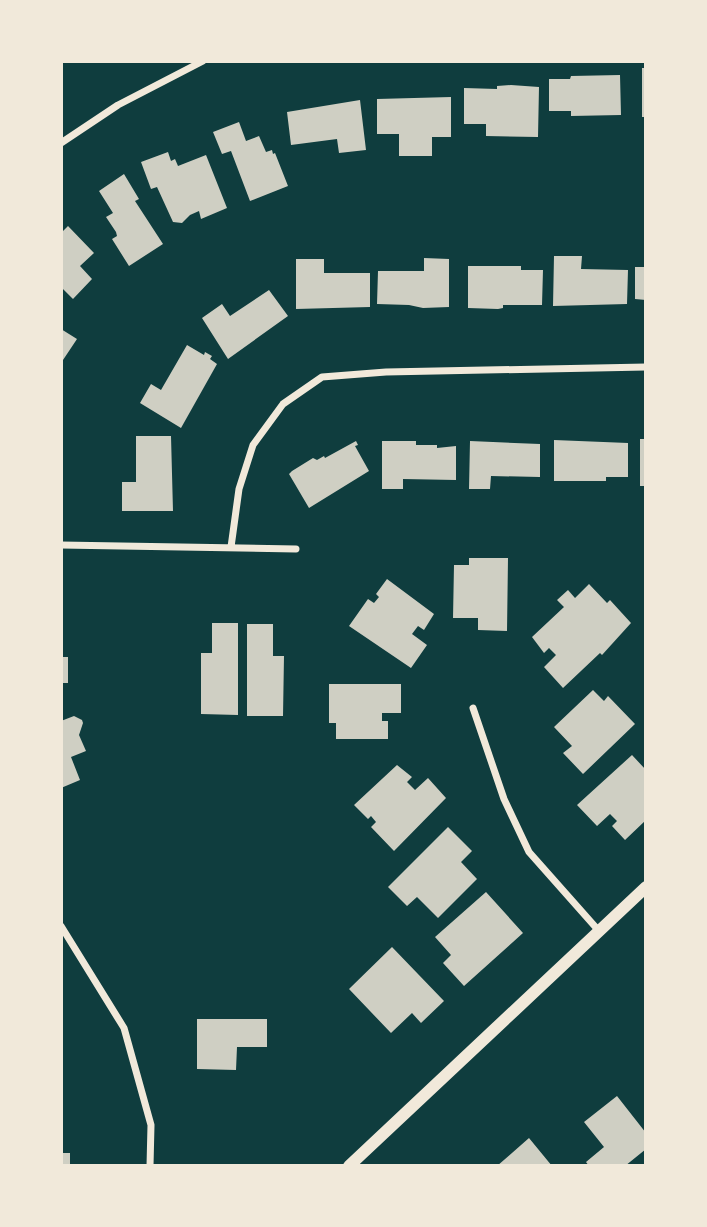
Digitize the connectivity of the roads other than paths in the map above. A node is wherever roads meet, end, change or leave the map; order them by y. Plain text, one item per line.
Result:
1 (202, 61) edge
2 (61, 143) edge
3 (646, 367) edge
4 (61, 545) edge
5 (232, 547) junction
6 (296, 549) dead end
7 (473, 708) dead end
8 (646, 887) edge
9 (61, 926) edge
10 (599, 931) junction
11 (150, 1166) edge
12 (349, 1166) edge

1 - 2 street
3 - 5 street
4 - 5 street
5 - 6 street
7 - 10 street
8 - 10 street
9 - 11 street
10 - 12 street

